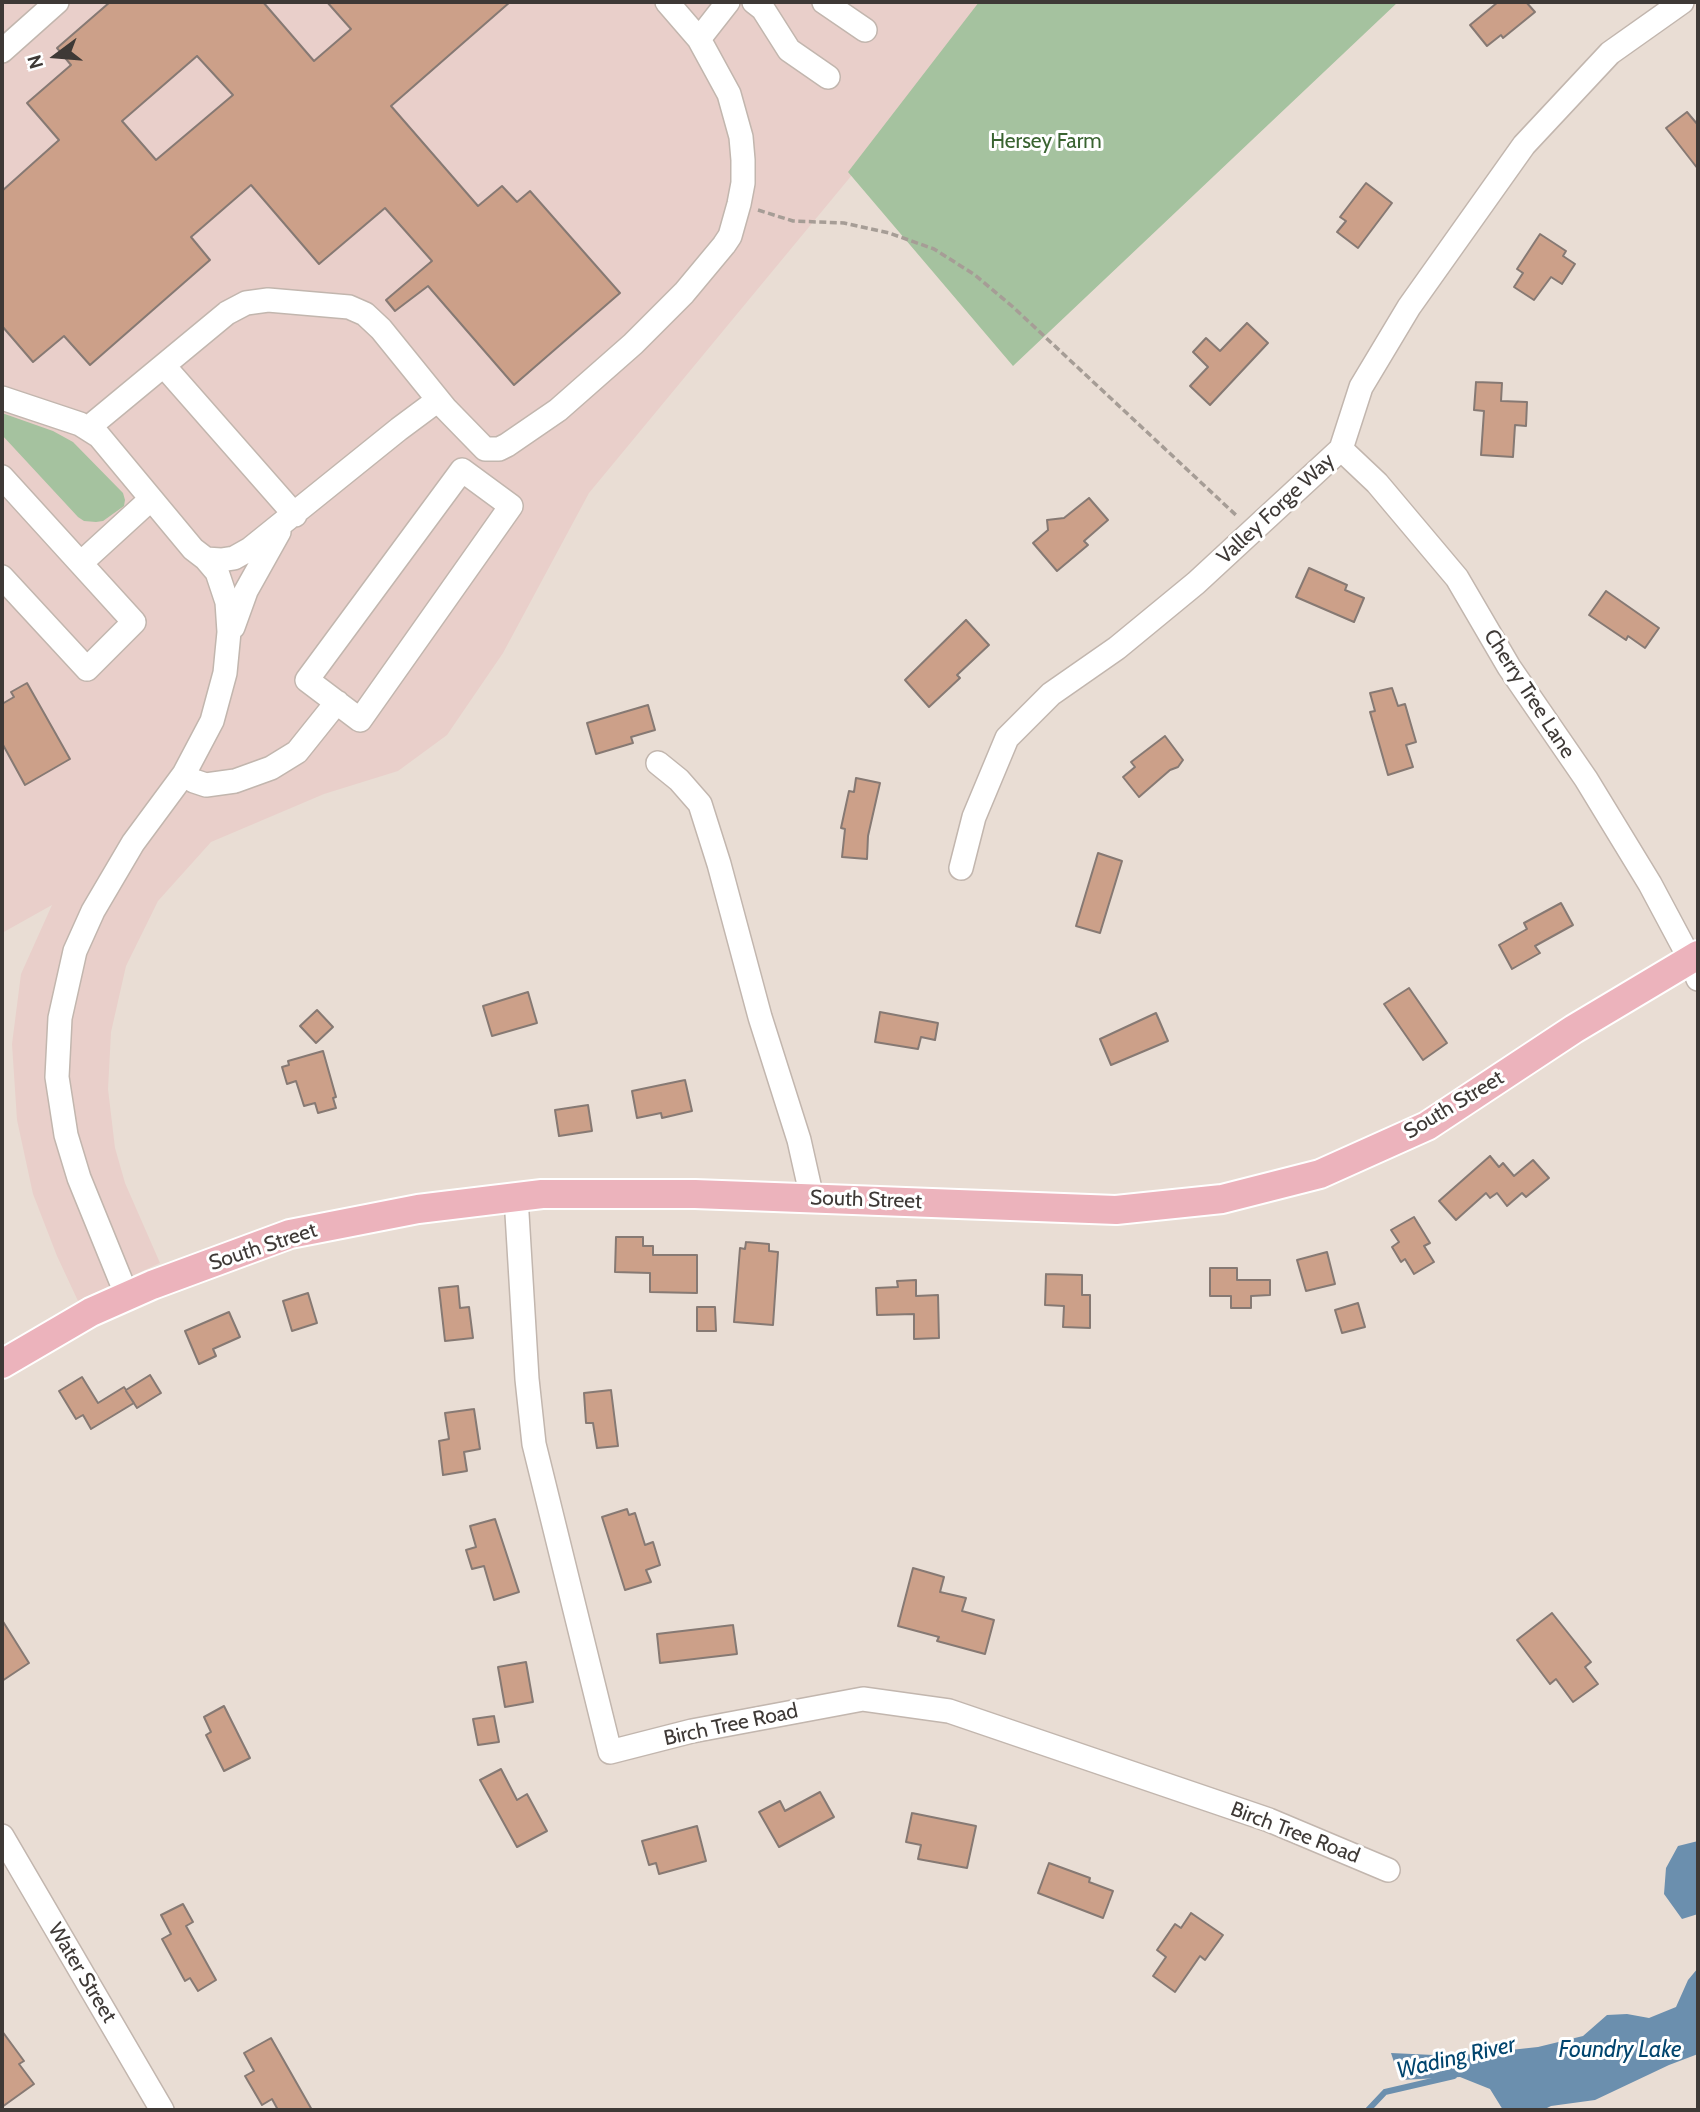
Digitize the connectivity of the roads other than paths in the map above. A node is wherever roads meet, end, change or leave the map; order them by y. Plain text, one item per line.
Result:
1 (57, 2) edge
2 (667, 2) edge
3 (729, 2) edge
4 (754, 2) edge
5 (824, 2) edge
6 (1682, 2) edge
7 (864, 30) dead end
8 (699, 38) junction
9 (2, 51) edge
10 (828, 77) dead end
11 (164, 366) junction
12 (2, 398) edge
13 (438, 400) junction
14 (88, 428) junction
15 (1341, 449) junction
16 (491, 450) junction
17 (2, 477) edge
18 (487, 488) junction
19 (151, 499) junction
20 (289, 520) junction
21 (206, 559) junction
22 (81, 564) junction
23 (2, 577) edge
24 (228, 644) junction
25 (337, 702) junction
26 (659, 763) dead end
27 (184, 774) junction
28 (961, 868) dead end
29 (1695, 964) edge
30 (516, 1197) junction
31 (812, 1198) junction
32 (127, 1296) junction
33 (2, 1364) edge
34 (2, 1836) edge
35 (1388, 1870) dead end
36 (162, 2110) edge

1 - 9 street
2 - 8 street
3 - 8 street
4 - 10 street
5 - 7 street
6 - 15 street, Valley Forge Way
8 - 16 street
11 - 13 street
11 - 14 street
11 - 20 street
12 - 14 street
13 - 16 street
13 - 20 street
14 - 19 street
15 - 28 street, Valley Forge Way
15 - 29 street, Cherry Tree Lane
16 - 18 street
17 - 22 street
18 - 25 street
18 - 25 street
19 - 21 street
19 - 22 street
20 - 21 street
20 - 24 street
21 - 24 street
22 - 23 street
24 - 27 street
25 - 27 street
26 - 31 street
27 - 32 street
29 - 31 main road, South Street
30 - 31 main road, South Street
30 - 32 main road, South Street
30 - 35 street, Birch Tree Road
32 - 33 main road, South Street
34 - 36 street, Water Street

